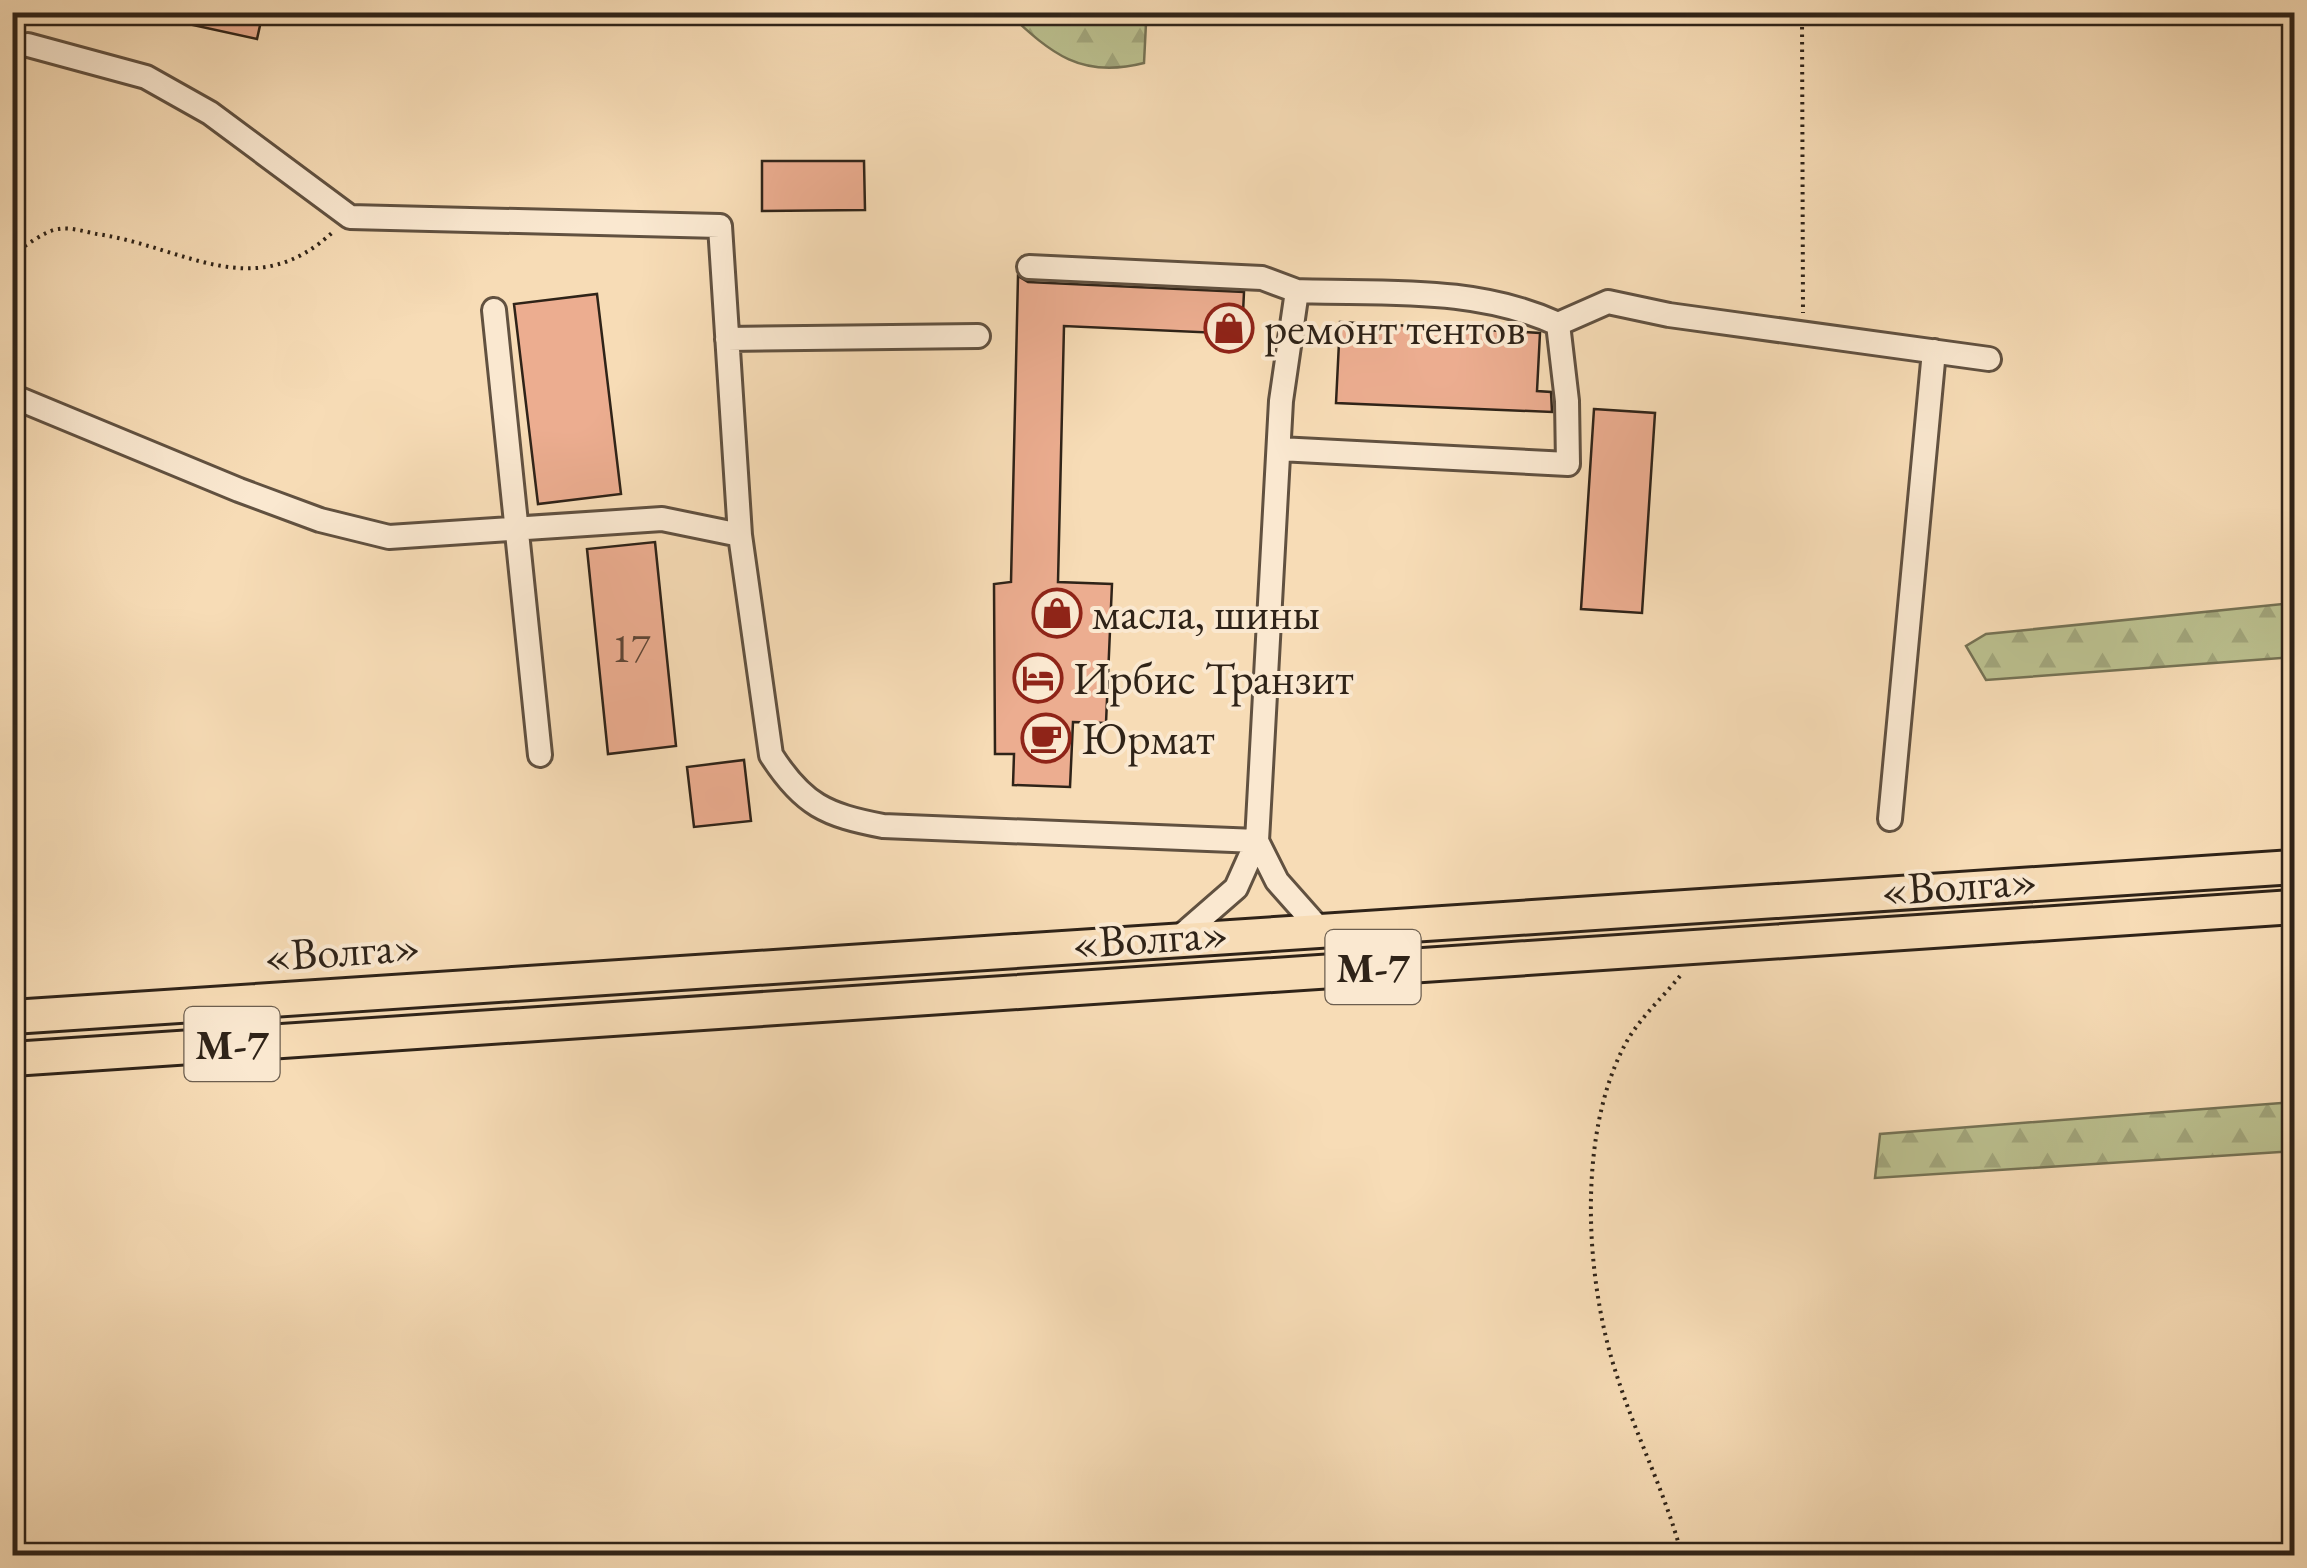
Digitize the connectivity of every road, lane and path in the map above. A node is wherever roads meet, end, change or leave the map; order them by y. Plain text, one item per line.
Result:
1 (1802, 12) edge
2 (28, 45) dead end
3 (350, 217) junction
4 (12, 254) edge
5 (1029, 267) dead end
6 (1297, 291) junction
7 (494, 310) dead end
8 (1558, 324) junction
9 (1803, 333) junction
10 (978, 336) dead end
11 (728, 338) junction
12 (1934, 351) junction
13 (1989, 358) dead end
14 (12, 396) edge
15 (1279, 449) junction
16 (515, 526) junction
17 (740, 535) junction
18 (540, 755) dead end
19 (1890, 819) dead end
20 (1256, 841) junction
21 (2294, 868) edge
22 (2294, 907) edge
23 (1324, 934) junction
24 (1174, 942) junction
25 (1705, 946) junction
26 (12, 1017) edge
27 (12, 1059) edge
28 (1682, 1556) edge

1 - 9 path
2 - 3 lane
3 - 4 path
3 - 11 lane
5 - 6 lane
6 - 8 lane
6 - 15 lane
7 - 16 lane
8 - 9 lane
8 - 15 lane
9 - 12 lane
10 - 11 lane
11 - 17 lane
12 - 13 lane
12 - 19 lane
14 - 16 lane
15 - 20 lane
16 - 17 lane
16 - 18 lane
17 - 20 lane
20 - 23 lane
20 - 24 lane
21 - 23 highway, «Волга» / М-7
22 - 25 highway, «Волга» / М-7
23 - 24 highway, «Волга» / М-7
24 - 26 highway, «Волга» / М-7
25 - 27 highway, «Волга» / М-7
25 - 28 path

